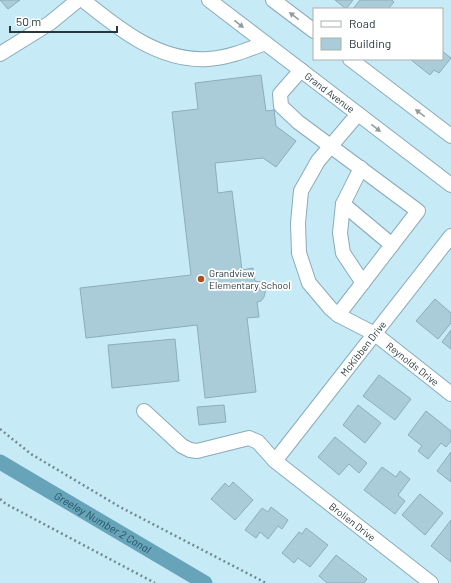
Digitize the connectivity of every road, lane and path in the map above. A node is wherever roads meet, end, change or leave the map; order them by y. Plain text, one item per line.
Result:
1 (78, 0) edge
2 (83, 0) edge
3 (208, 0) edge
4 (273, 0) edge
5 (313, 30) edge
6 (265, 43) junction
7 (0, 54) edge
8 (351, 60) edge
9 (301, 70) junction
10 (358, 114) junction
11 (451, 136) edge
12 (332, 146) junction
13 (361, 168) junction
14 (451, 186) edge
15 (343, 204) junction
16 (451, 236) edge
17 (392, 245) junction
18 (363, 282) junction
19 (338, 315) junction
20 (375, 334) junction
21 (451, 394) edge
22 (144, 411) dead end
23 (0, 429) edge
24 (275, 461) junction
25 (0, 499) edge
26 (155, 583) edge
27 (266, 583) edge
28 (431, 583) edge

1 - 7 street
2 - 6 street
3 -> 6 street, Grand Avenue
5 -> 4 street
6 - 9 street, Grand Avenue
11 -> 8 street
9 - 10 street, Grand Avenue
9 - 12 street
10 - 12 street, Reynolds Drive
10 -> 14 street, Grand Avenue
12 - 13 street
12 - 19 street, Reynolds Drive
13 - 15 street
13 - 17 street
15 - 17 street
15 - 18 street
16 - 20 street, McKibben Drive
17 - 18 street
18 - 19 street
19 - 20 street, Reynolds Drive
20 - 21 street, Reynolds Drive
20 - 24 street, McKibben Drive
22 - 24 street, Brolien Drive
23 - 27 path
24 - 28 street, Brolien Drive
25 - 26 path

